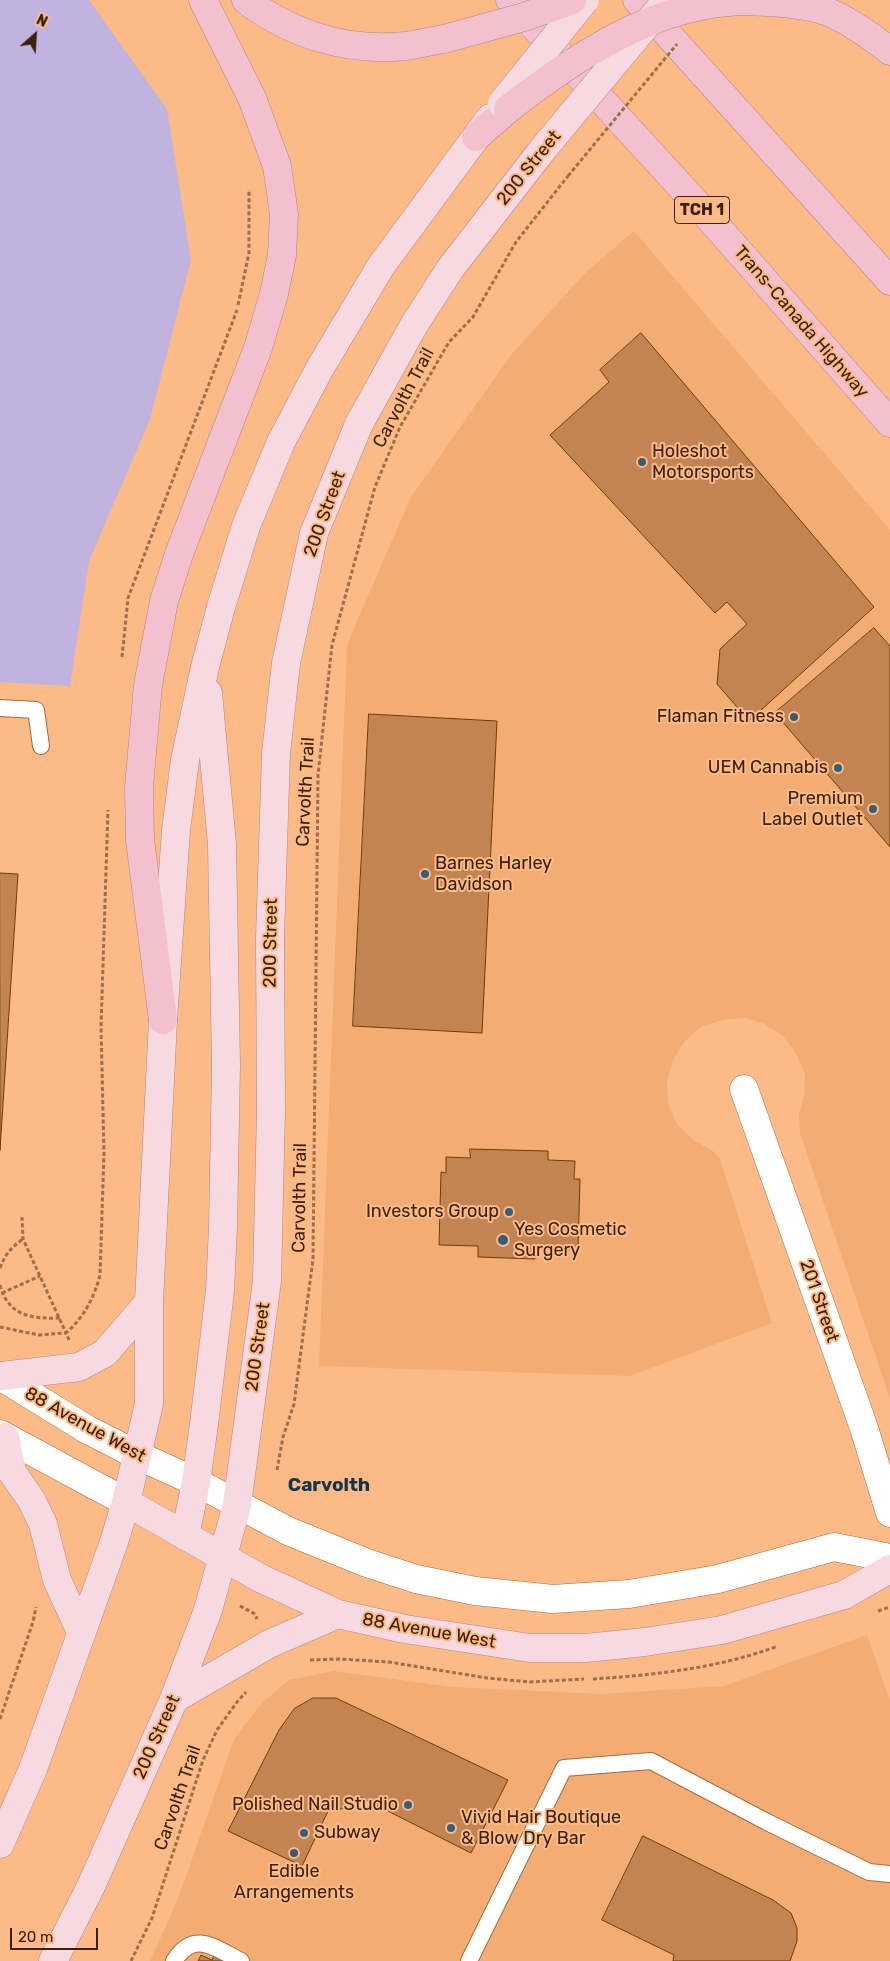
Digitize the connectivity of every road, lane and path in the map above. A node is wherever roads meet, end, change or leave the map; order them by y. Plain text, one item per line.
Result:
1 (203, 0) edge
2 (246, 0) edge
3 (510, 0) edge
4 (572, 0) edge
5 (585, 0) edge
6 (667, 0) edge
7 (745, 1) edge
8 (642, 12) edge
9 (678, 43) dead end
10 (890, 50) edge
11 (505, 106) junction
12 (476, 137) joint
13 (890, 281) edge
14 (890, 423) edge
15 (205, 667) junction
16 (0, 708) edge
17 (41, 746) dead end
18 (163, 1020) junction
19 (744, 1089) dead end
20 (22, 1217) dead end
21 (23, 1239) junction
22 (0, 1268) edge
23 (40, 1276) junction
24 (0, 1285) edge
25 (2, 1293) junction
26 (149, 1302) junction
27 (60, 1318) junction
28 (0, 1327) edge
29 (0, 1376) edge
30 (2, 1435) edge
31 (137, 1456) junction
32 (278, 1470) dead end
33 (196, 1482) junction
34 (126, 1502) junction
35 (237, 1505) junction
36 (890, 1513) edge
37 (185, 1536) junction
38 (222, 1558) junction
39 (890, 1558) edge
40 (890, 1569) edge
41 (37, 1604) dead end
42 (240, 1606) dead end
43 (338, 1614) junction
44 (258, 1622) dead end
45 (81, 1632) junction
46 (249, 1689) dead end
47 (174, 1699) junction
48 (0, 1719) edge
49 (0, 1844) edge
50 (890, 1874) edge
51 (53, 1961) edge
52 (131, 1961) edge
53 (174, 1961) edge
54 (241, 1961) edge
55 (469, 1961) edge

1 - 18 highway
2 - 4 highway, bridge
3 - 14 highway, Trans-Canada Highway / TCH 1
5 - 11 main road, bridge
6 - 8 main road, 200 Street, bridge
7 - 8 highway, bridge
7 - 10 highway
8 - 11 highway, bridge
8 - 13 highway
8 - 35 main road, 200 Street, bridge
9 - 32 path, Carvolth Trail, bridge
11 - 12 highway
12 - 15 main road
15 - 18 main road
15 - 33 main road
16 - 17 lane
18 - 26 main road
19 - 36 street, 201 Street
20 - 21 path
21 - 22 path
21 - 23 path
23 - 25 path
23 - 27 path
24 - 25 path
25 - 27 path
26 - 29 main road
26 - 31 main road
27 - 28 path
29 - 31 street, 88 Avenue West
30 - 34 street, 88 Avenue West
30 - 45 main road
31 - 33 street, 88 Avenue West
31 - 34 main road
33 - 35 street, 88 Avenue West
33 - 37 main road
34 - 37 main road, 88 Avenue West
34 - 45 main road
35 - 38 main road, 200 Street
35 - 39 street, 88 Avenue West
37 - 38 main road, 88 Avenue West
38 - 43 main road, 88 Avenue West
38 - 47 main road, 200 Street
40 - 43 main road, 88 Avenue West
41 - 48 path
42 - 44 path
43 - 47 main road
45 - 49 main road
46 - 52 path, Carvolth Trail
47 - 51 main road, 200 Street
50 - 55 lane
53 - 54 lane

